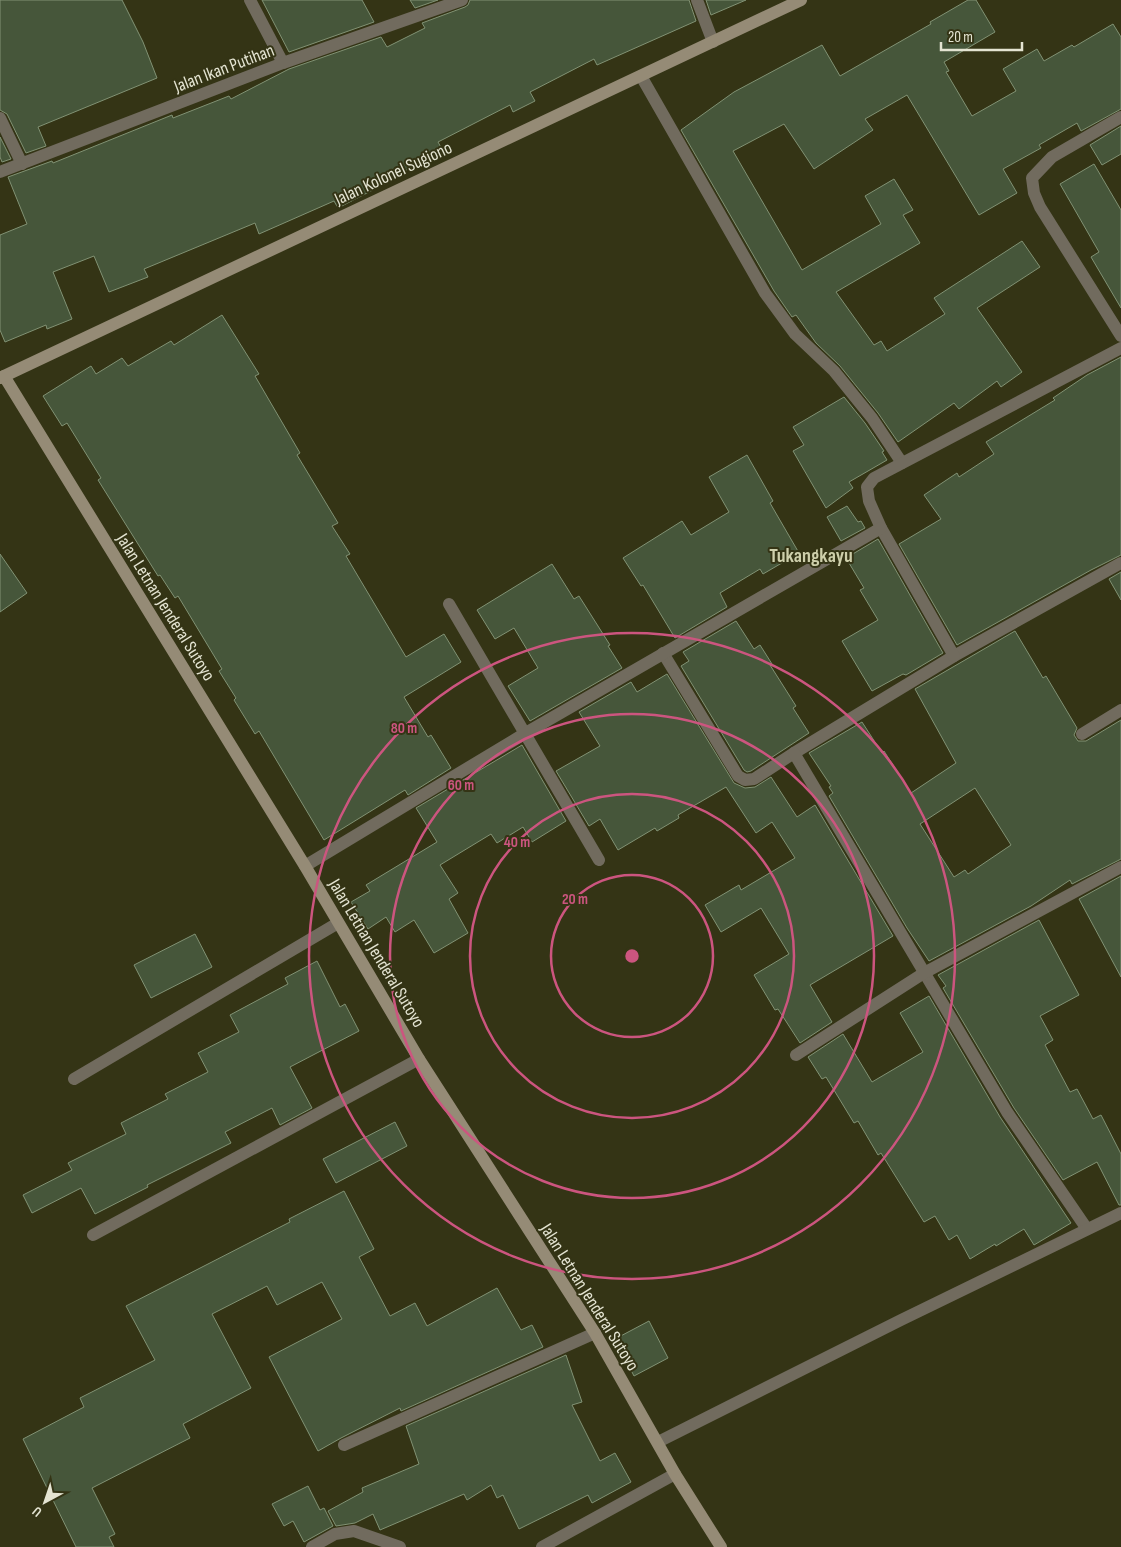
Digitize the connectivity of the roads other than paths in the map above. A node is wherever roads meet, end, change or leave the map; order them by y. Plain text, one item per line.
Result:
1 (250, 0) edge
2 (462, 0) edge
3 (697, 0) edge
4 (801, 0) edge
5 (713, 42) junction
6 (282, 63) junction
7 (641, 76) junction
8 (1121, 117) edge
9 (0, 118) edge
10 (22, 164) junction
11 (0, 172) edge
12 (1121, 336) edge
13 (1121, 348) edge
14 (2, 377) edge
15 (902, 463) junction
16 (881, 528) junction
17 (1121, 563) edge
18 (449, 604) dead end
19 (663, 653) junction
20 (954, 656) junction
21 (1121, 710) edge
22 (524, 734) junction
23 (1082, 734) dead end
24 (794, 753) junction
25 (599, 860) dead end
26 (305, 866) junction
27 (1121, 867) edge
28 (338, 923) junction
29 (924, 973) junction
30 (796, 1055) dead end
31 (419, 1059) junction
32 (74, 1079) dead end
33 (1121, 1213) edge
34 (1087, 1230) junction
35 (93, 1235) dead end
36 (595, 1333) junction
37 (658, 1442) junction
38 (344, 1445) dead end
39 (675, 1474) junction
40 (312, 1547) edge
41 (400, 1547) edge
42 (542, 1547) edge
43 (721, 1547) edge

1 - 6 street
2 - 6 street, Jalan Ikan Putihan
3 - 5 street
4 - 5 main road, Jalan Kolonel Sugiono
5 - 7 main road, Jalan Kolonel Sugiono
6 - 10 street, Jalan Ikan Putihan
7 - 14 main road, Jalan Kolonel Sugiono
7 - 15 street
8 - 12 street
9 - 10 street
10 - 11 street, Jalan Ikan Putihan
13 - 15 street
14 - 26 main road, Jalan Letnan Jenderal Sutoyo
15 - 16 street
16 - 19 street
16 - 20 street
17 - 20 street
18 - 22 street
19 - 22 street
19 - 24 street
20 - 24 street
21 - 23 street
22 - 25 street
22 - 26 street
24 - 29 street
26 - 28 main road, Jalan Letnan Jenderal Sutoyo
27 - 29 street
28 - 31 main road, Jalan Letnan Jenderal Sutoyo
28 - 32 street
29 - 30 street
29 - 34 street
31 - 35 street
31 - 36 main road, Jalan Letnan Jenderal Sutoyo
33 - 34 street
34 - 37 street
36 - 37 main road, Jalan Letnan Jenderal Sutoyo
36 - 38 street
37 - 39 main road, Jalan Letnan Jenderal Sutoyo
39 - 42 street
39 - 43 main road, Jalan Letnan Jenderal Sutoyo
40 - 41 street

